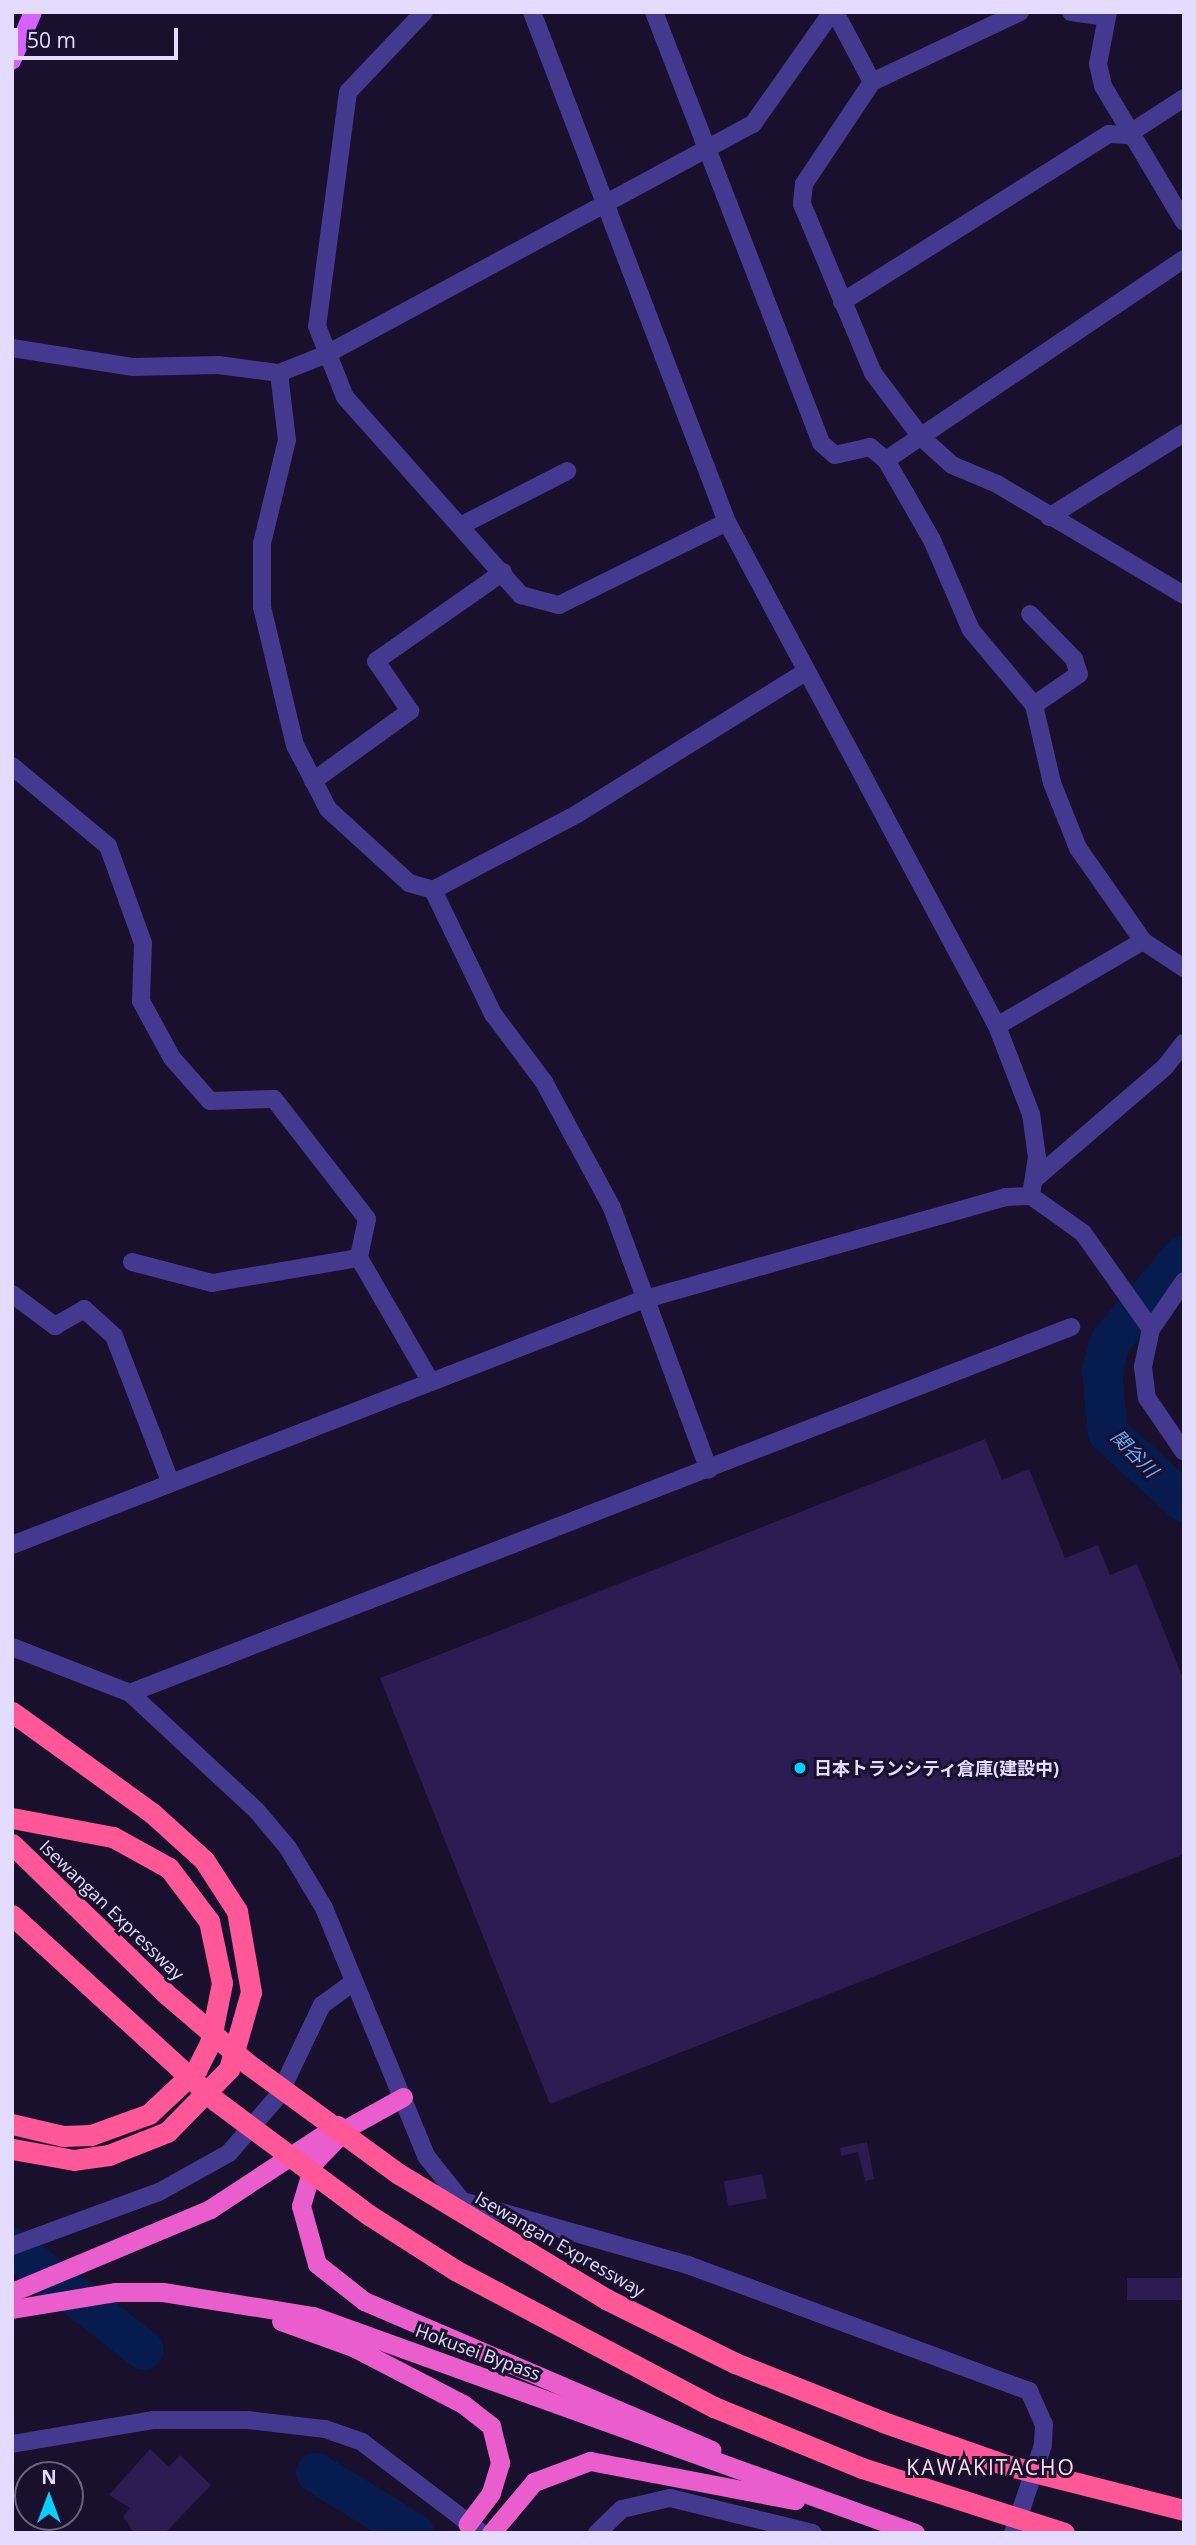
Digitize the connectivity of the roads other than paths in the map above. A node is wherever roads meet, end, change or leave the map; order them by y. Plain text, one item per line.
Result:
1 (33, 12) edge
2 (424, 12) edge
3 (532, 12) edge
4 (654, 12) edge
5 (833, 12) edge
6 (1020, 12) edge
7 (1072, 12) edge
8 (1106, 15) edge
9 (12, 61) edge
10 (872, 82) junction
11 (1184, 98) edge
12 (1127, 135) junction
13 (709, 148) junction
14 (604, 204) junction
15 (1184, 222) edge
16 (1184, 259) edge
17 (842, 302) junction
18 (12, 348) edge
19 (327, 354) junction
20 (279, 373) junction
21 (1184, 433) edge
22 (921, 437) junction
23 (886, 460) junction
24 (567, 471) dead end
25 (1049, 517) junction
26 (727, 522) junction
27 (464, 524) junction
28 (503, 572) junction
29 (1183, 592) edge
30 (1030, 614) dead end
31 (805, 672) junction
32 (1034, 705) junction
33 (12, 766) edge
34 (313, 781) junction
35 (433, 890) junction
36 (1143, 941) junction
37 (1184, 968) edge
38 (997, 1026) junction
39 (1184, 1043) edge
40 (1033, 1187) junction
41 (359, 1258) junction
42 (132, 1262) dead end
43 (1184, 1281) edge
44 (12, 1294) edge
45 (642, 1300) junction
46 (1147, 1322) junction
47 (1071, 1327) dead end
48 (431, 1382) junction
49 (1184, 1452) edge
50 (709, 1470) junction
51 (170, 1481) junction
52 (12, 1545) edge
53 (12, 1647) edge
54 (130, 1693) junction
55 (12, 1712) edge
56 (12, 1818) edge
57 (12, 1844) edge
58 (12, 1915) edge
59 (354, 1982) junction
60 (403, 2097) junction
61 (12, 2124) edge
62 (12, 2149) edge
63 (12, 2246) edge
64 (19, 2289) edge
65 (123, 2296) junction
66 (12, 2309) edge
67 (12, 2444) edge
68 (766, 2480) junction
69 (837, 2508) junction
70 (1184, 2510) edge
71 (475, 2528) edge
72 (491, 2533) edge
73 (597, 2533) edge
74 (813, 2533) edge
75 (915, 2533) edge
76 (1013, 2533) edge
77 (1064, 2533) edge

1 - 9 main road
2 - 19 street
3 - 14 street
4 - 13 street
5 - 10 street
5 - 13 street
6 - 10 street
7 - 8 street
8 - 12 street
10 - 17 street
11 - 12 street
12 - 15 street
12 - 17 street
13 - 14 street
13 - 23 street
14 - 19 street
14 - 26 street
16 - 22 street
17 - 22 street
18 - 20 street
19 - 20 street
19 - 27 street
20 - 34 street
21 - 25 street
22 - 23 street
22 - 25 street
23 - 32 street
24 - 27 street
25 - 29 street
26 - 28 street
26 - 31 street
27 - 28 street
28 - 34 street
30 - 32 street
31 - 35 street
31 - 38 street
32 - 36 street
33 - 41 street
34 - 35 street
35 - 45 street
36 - 37 street
36 - 38 street
38 - 40 street
39 - 40 street
40 - 45 street
40 - 46 street
41 - 42 street
41 - 48 street
43 - 46 street
44 - 51 street
45 - 48 street
45 - 50 street
46 - 49 street
47 - 50 street
48 - 51 street
50 - 54 street
51 - 52 street
53 - 54 street
54 - 59 street
55 - 62 highway
56 - 61 highway
57 - 70 highway, Isewangan Expressway, bridge
58 - 77 highway, bridge
59 - 60 street
59 - 63 street
60 - 64 highway
60 - 68 highway
60 - 76 street
65 - 66 highway
65 - 68 highway, Hokusei Bypass
65 - 71 highway
67 - 71 street
68 - 69 highway, Hokusei Bypass
69 - 72 highway
69 - 75 highway, Hokusei Bypass
73 - 74 street

